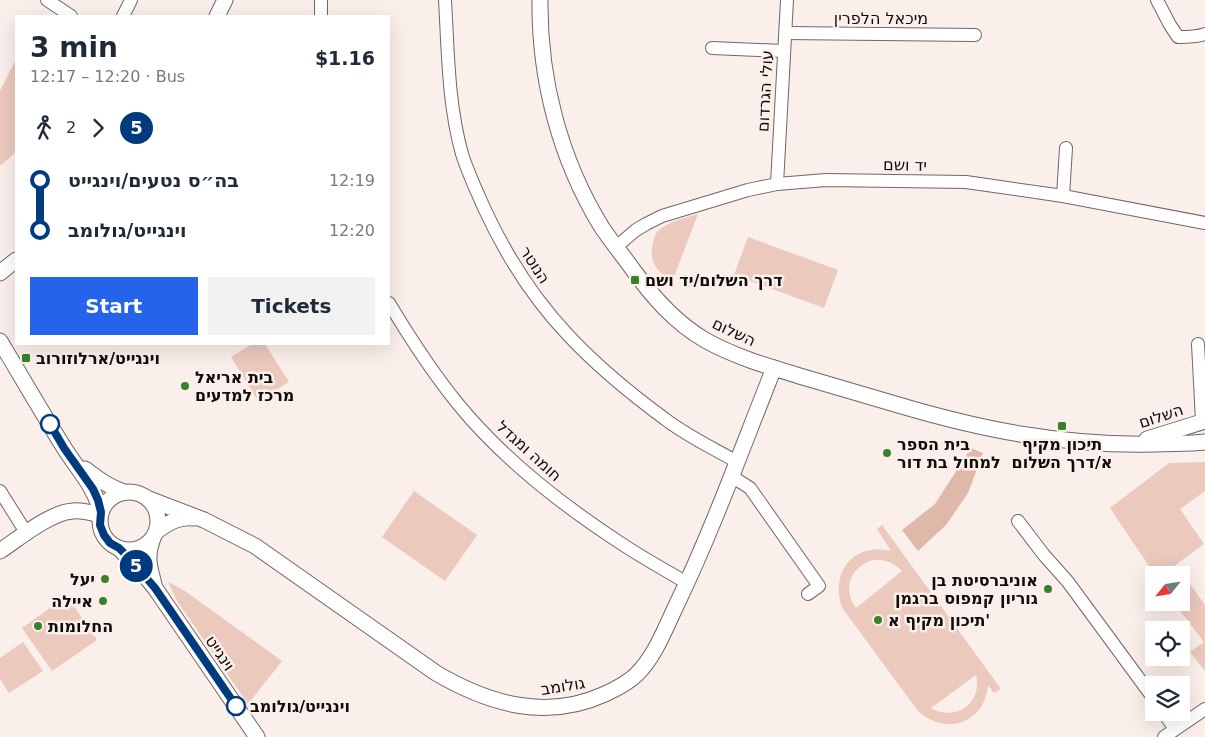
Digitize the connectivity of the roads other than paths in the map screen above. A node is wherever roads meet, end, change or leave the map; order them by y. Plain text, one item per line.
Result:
1 (47, 0) edge
2 (131, 0) edge
3 (225, 0) edge
4 (321, 0) edge
5 (445, 0) edge
6 (540, 0) edge
7 (787, 0) edge
8 (1157, 0) edge
9 (69, 15) edge
10 (124, 15) edge
11 (218, 15) edge
12 (321, 15) edge
13 (786, 33) junction
14 (975, 34) dead end
15 (1205, 34) edge
16 (712, 48) dead end
17 (783, 51) junction
18 (1066, 148) dead end
19 (777, 184) junction
20 (1063, 196) junction
21 (1205, 223) edge
22 (616, 247) junction
23 (15, 261) edge
24 (0, 273) edge
25 (390, 305) edge
26 (0, 341) edge
27 (1198, 344) dead end
28 (774, 368) junction
29 (1203, 421) edge
30 (1205, 442) edge
31 (1128, 444) junction
32 (64, 448) junction
33 (736, 462) junction
34 (730, 478) junction
35 (0, 491) edge
36 (124, 492) junction
37 (149, 499) junction
38 (101, 514) junction
39 (204, 520) junction
40 (1018, 521) dead end
41 (27, 534) junction
42 (155, 535) junction
43 (119, 548) junction
44 (0, 551) edge
45 (687, 583) junction
46 (155, 588) junction
47 (808, 594) dead end
48 (1145, 687) edge
49 (1205, 709) edge
50 (1170, 721) edge
51 (1176, 729) junction
52 (257, 737) edge
53 (1164, 737) edge

1 - 9 street
2 - 10 street
3 - 11 street
4 - 12 street
5 - 33 street, הנוטר
6 - 22 street, השלום
7 - 13 street, עולי הגרדום
8 - 15 street
13 - 14 street, מיכאל הלפרין
13 - 17 street, עולי הגרדום
16 - 17 street
17 - 19 street, עולי הגרדום
18 - 20 street
19 - 20 street, יד ושם
19 - 22 street, יד ושם
20 - 21 street, יד ושם
22 - 28 street, השלום
23 - 24 street
25 - 45 street, חומה ומגדל
26 - 32 street
27 - 29 street
28 - 31 street, השלום
28 - 33 street, גולומב
29 - 31 street, השלום
30 - 31 street, השלום
32 - 36 street
32 - 38 street
33 - 34 street, גולומב
34 - 45 street, גולומב
34 - 47 street
35 - 41 street
36 - 37 street
36 - 38 street
37 - 39 street, גולומב
37 - 42 street
38 - 41 street
38 - 43 street
39 - 42 street
39 - 45 street, גולומב
40 - 48 street
41 - 44 street
42 - 43 street
42 - 46 street, וינגייט
43 - 46 street, וינגייט
46 - 52 street, וינגייט
49 - 51 street
50 - 51 street
51 - 53 street

